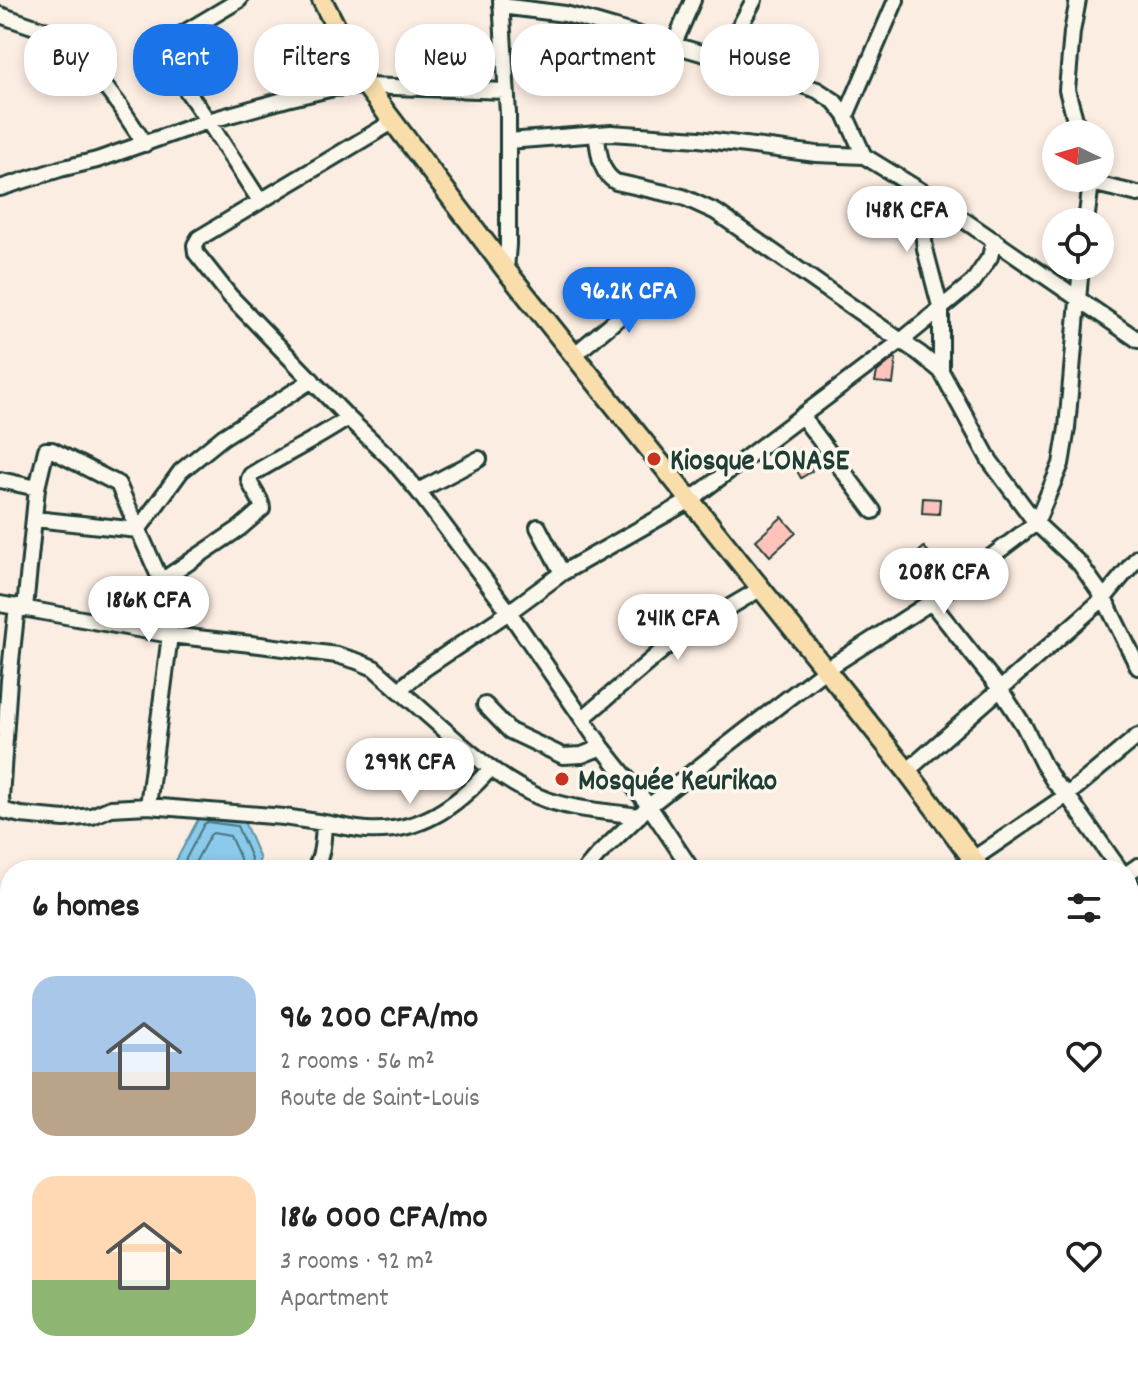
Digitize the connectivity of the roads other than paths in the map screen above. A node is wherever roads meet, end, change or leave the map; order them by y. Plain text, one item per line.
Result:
1 (239, 0) edge
2 (322, 0) edge
3 (693, 0) edge
4 (754, 0) edge
5 (896, 0) edge
6 (1078, 0) edge
7 (501, 3) edge
8 (0, 15) edge
9 (334, 24) edge
10 (599, 24) edge
11 (683, 24) edge
12 (741, 24) edge
13 (379, 86) edge
14 (506, 91) junction
15 (819, 91) edge
16 (300, 96) edge
17 (374, 96) edge
18 (846, 116) junction
19 (1075, 120) edge
20 (208, 121) junction
21 (394, 121) junction
22 (596, 135) junction
23 (508, 141) junction
24 (145, 144) junction
25 (864, 156) junction
26 (1114, 187) edge
27 (0, 188) edge
28 (926, 194) junction
29 (1138, 194) edge
30 (260, 201) junction
31 (994, 240) junction
32 (506, 270) junction
33 (1079, 280) edge
34 (658, 285) dead end
35 (1077, 299) junction
36 (941, 310) junction
37 (1138, 340) edge
38 (901, 341) junction
39 (574, 355) junction
40 (941, 371) junction
41 (312, 380) junction
42 (802, 416) junction
43 (348, 418) junction
44 (479, 459) dead end
45 (0, 480) edge
46 (37, 488) junction
47 (418, 491) junction
48 (689, 501) junction
49 (873, 511) dead end
50 (35, 519) junction
51 (1036, 523) junction
52 (538, 527) dead end
53 (138, 530) junction
54 (1138, 557) edge
55 (562, 573) junction
56 (161, 581) junction
57 (760, 589) junction
58 (1104, 598) junction
59 (931, 602) junction
60 (0, 604) edge
61 (21, 607) junction
62 (509, 612) junction
63 (170, 635) junction
64 (1138, 667) edge
65 (825, 670) junction
66 (1000, 689) junction
67 (399, 690) junction
68 (4, 704) edge
69 (485, 705) dead end
70 (583, 718) junction
71 (1138, 736) edge
72 (602, 747) junction
73 (490, 769) junction
74 (907, 771) junction
75 (1067, 795) junction
76 (148, 806) junction
77 (644, 811) junction
78 (324, 823) junction
79 (320, 860) edge
80 (594, 860) edge
81 (684, 860) edge
82 (973, 860) edge
83 (983, 860) edge
84 (1113, 860) edge

1 - 20 street
2 - 9 main road
3 - 11 street
4 - 12 street
5 - 18 street
6 - 19 street
7 - 10 street
7 - 14 street
8 - 24 street
13 - 14 street
14 - 23 street
15 - 18 street
16 - 20 street
17 - 21 main road
18 - 25 street
20 - 24 street
20 - 30 street
21 - 30 street
21 - 32 main road
22 - 23 street
22 - 25 street
22 - 38 street
23 - 32 street
24 - 27 street
25 - 28 street
26 - 29 street
28 - 31 street
28 - 36 street
30 - 41 street
31 - 35 street
31 - 36 street
32 - 39 main road
33 - 35 street
34 - 39 street
35 - 37 street
35 - 51 street
36 - 38 street
36 - 40 street
38 - 40 street
38 - 42 street
39 - 48 main road
40 - 51 street
41 - 43 street
41 - 53 street
42 - 48 street
42 - 49 street
43 - 47 street
43 - 56 street
44 - 47 street
45 - 46 street
46 - 50 street
46 - 53 street
47 - 62 street
48 - 55 street
48 - 57 main road
50 - 53 street
50 - 61 street
51 - 58 street
51 - 59 street
52 - 55 street
53 - 56 street
54 - 58 street
55 - 62 street
56 - 63 street
57 - 65 main road
57 - 70 street
58 - 64 street
58 - 66 street
59 - 65 street
59 - 66 street
60 - 61 street
61 - 63 street
61 - 68 street
62 - 67 street
62 - 70 street
63 - 67 street
63 - 76 street
65 - 74 main road
65 - 77 street
66 - 74 street
66 - 75 street
67 - 73 street
68 - 76 street
69 - 72 street
70 - 72 street
71 - 75 street
72 - 77 street
73 - 77 street
73 - 78 street
74 - 82 main road
75 - 83 street
75 - 84 street
76 - 78 street
77 - 80 street
77 - 81 street
78 - 79 street

